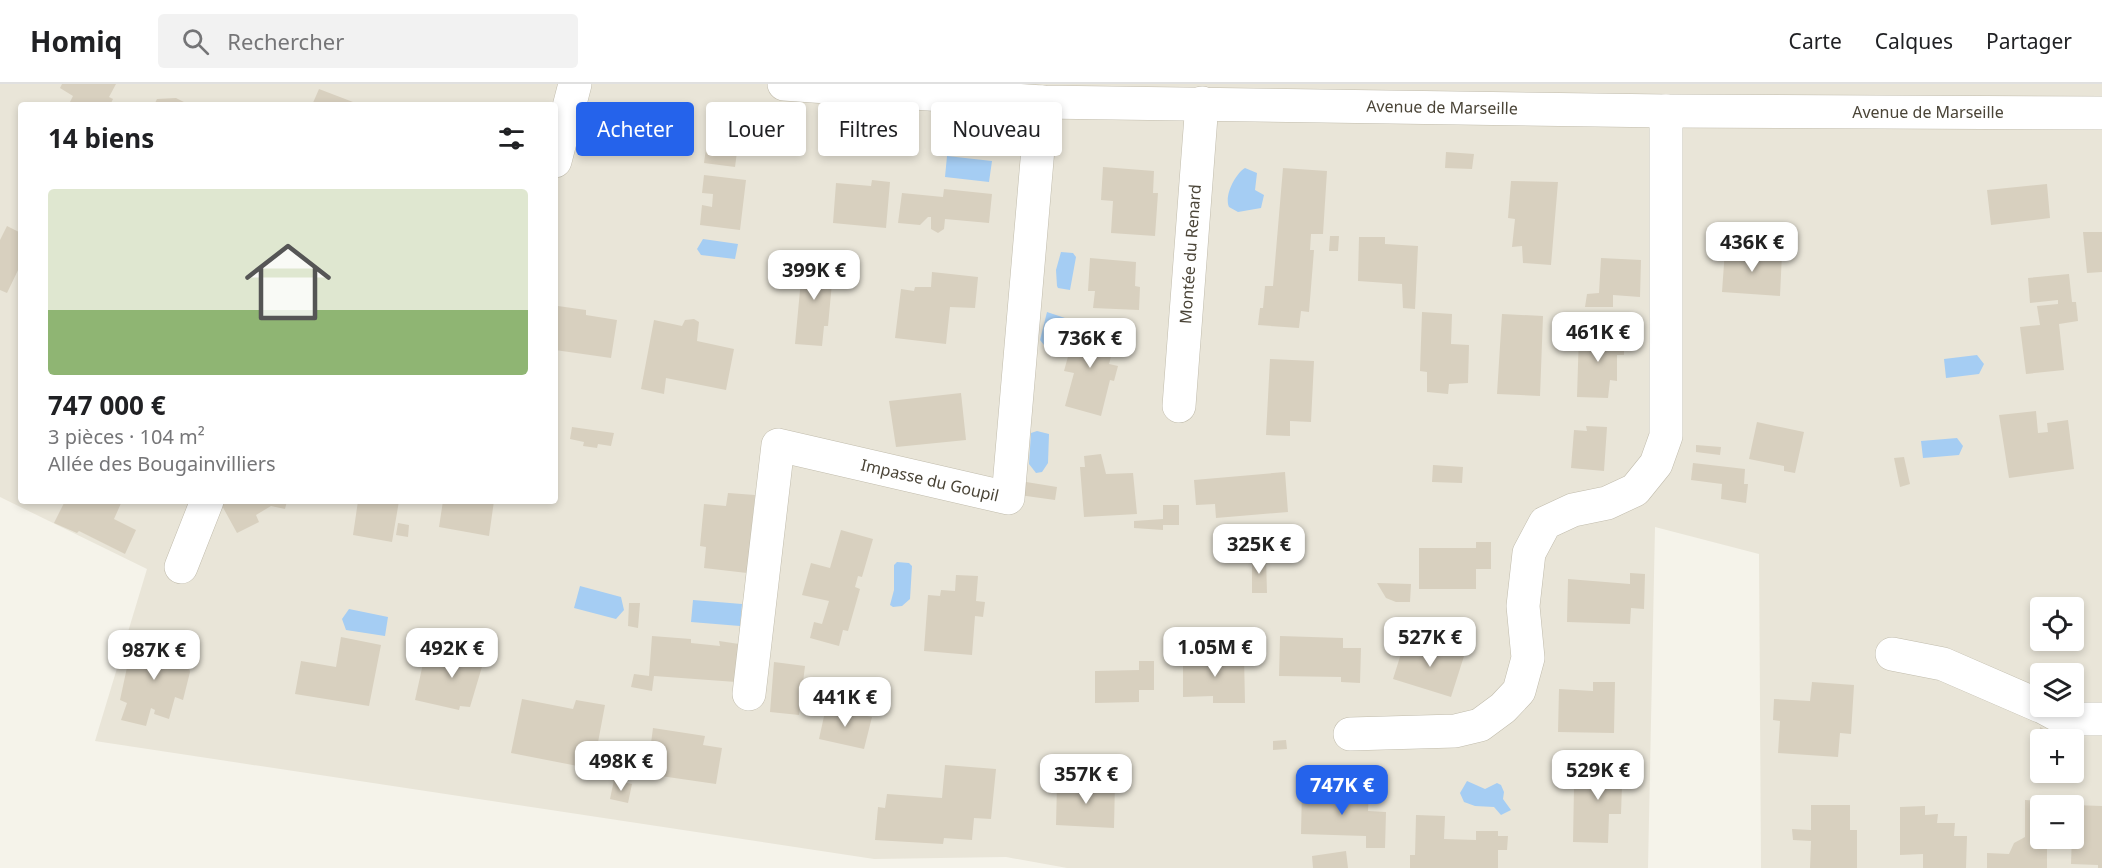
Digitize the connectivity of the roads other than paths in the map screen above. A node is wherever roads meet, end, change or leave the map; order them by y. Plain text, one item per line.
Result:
1 (575, 84) edge
2 (784, 84) edge
3 (1130, 94) edge
4 (1042, 102) joint
5 (1202, 103) junction
6 (1666, 111) junction
7 (2102, 113) edge
8 (558, 149) edge
9 (1037, 156) edge
10 (1179, 406) dead end
11 (206, 504) edge
12 (181, 567) dead end
13 (1892, 654) dead end
14 (749, 694) dead end
15 (2030, 702) edge
16 (2063, 717) edge
17 (2102, 719) edge
18 (1350, 734) dead end

1 - 8 street
2 - 4 street, Avenue de Marseille
3 - 4 street, Avenue de Marseille
3 - 5 street, Avenue de Marseille
5 - 6 street, Avenue de Marseille
5 - 10 street, Montée du Renard
6 - 7 street, Avenue de Marseille
6 - 18 street
9 - 14 street, Impasse du Goupil
11 - 12 street
13 - 15 street
16 - 17 street

